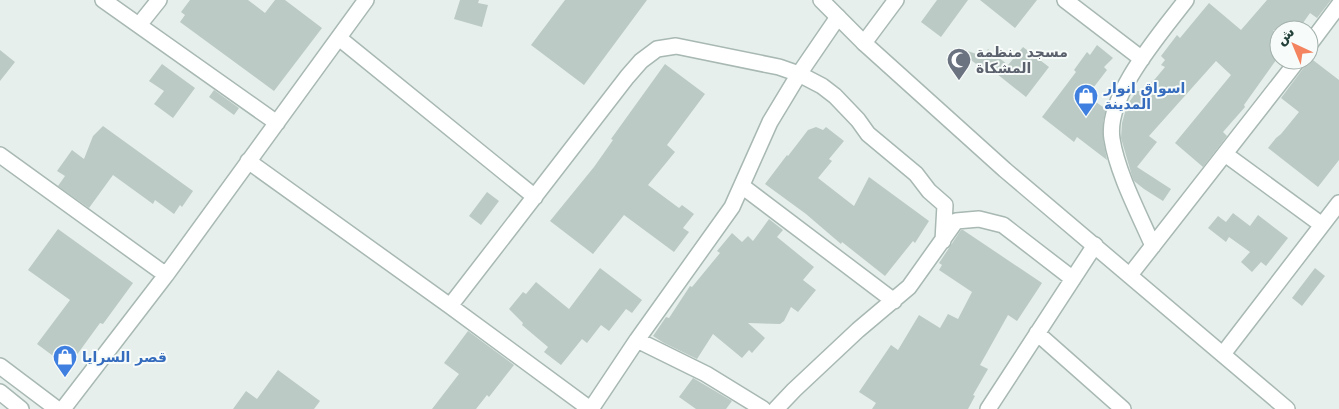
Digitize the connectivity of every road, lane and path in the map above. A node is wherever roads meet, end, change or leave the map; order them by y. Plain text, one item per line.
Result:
1 (103, 0) edge
2 (160, 0) edge
3 (366, 0) edge
4 (821, 0) edge
5 (896, 0) edge
6 (1066, 0) edge
7 (1186, 0) edge
8 (1339, 5) edge
9 (838, 17) junction
10 (139, 25) junction
11 (1319, 32) edge
12 (339, 38) junction
13 (864, 43) junction
14 (1142, 59) junction
15 (1290, 70) edge
16 (800, 74) junction
17 (277, 124) junction
18 (1225, 154) junction
19 (0, 155) edge
20 (248, 161) junction
21 (742, 186) junction
22 (535, 197) junction
23 (1339, 203) edge
24 (1322, 224) junction
25 (943, 241) junction
26 (1095, 245) junction
27 (1153, 246) junction
28 (166, 275) junction
29 (1130, 275) junction
30 (1072, 278) junction
31 (894, 301) junction
32 (450, 306) junction
33 (1037, 333) junction
34 (637, 340) junction
35 (1223, 354) junction
36 (0, 366) edge
37 (0, 392) edge
38 (1279, 406) edge
39 (21, 409) edge
40 (57, 409) edge
41 (63, 409) edge
42 (590, 409) edge
43 (763, 409) edge
44 (776, 409) edge
45 (988, 409) edge
46 (1123, 409) edge

1 - 10 street
2 - 10 street
3 - 12 street
4 - 9 street
5 - 13 street
6 - 14 street
7 - 14 street
8 - 11 street
9 - 13 street
9 - 16 street
10 - 17 street
12 - 17 street
12 - 22 street
13 - 26 street
14 - 27 street
15 - 18 street
16 - 21 street
16 - 22 street
16 - 25 street
17 - 20 street
18 - 24 street
18 - 27 street
19 - 28 street
20 - 28 street
20 - 32 street
21 - 31 street
21 - 34 street
22 - 32 street
23 - 24 street
24 - 35 street
25 - 30 street
25 - 31 street
26 - 29 street
26 - 30 street
27 - 29 street
28 - 41 street
29 - 35 street
30 - 33 street
31 - 44 street
32 - 42 street
33 - 45 street
33 - 46 street
34 - 42 street
34 - 43 street
35 - 38 street
36 - 40 street
37 - 39 street

